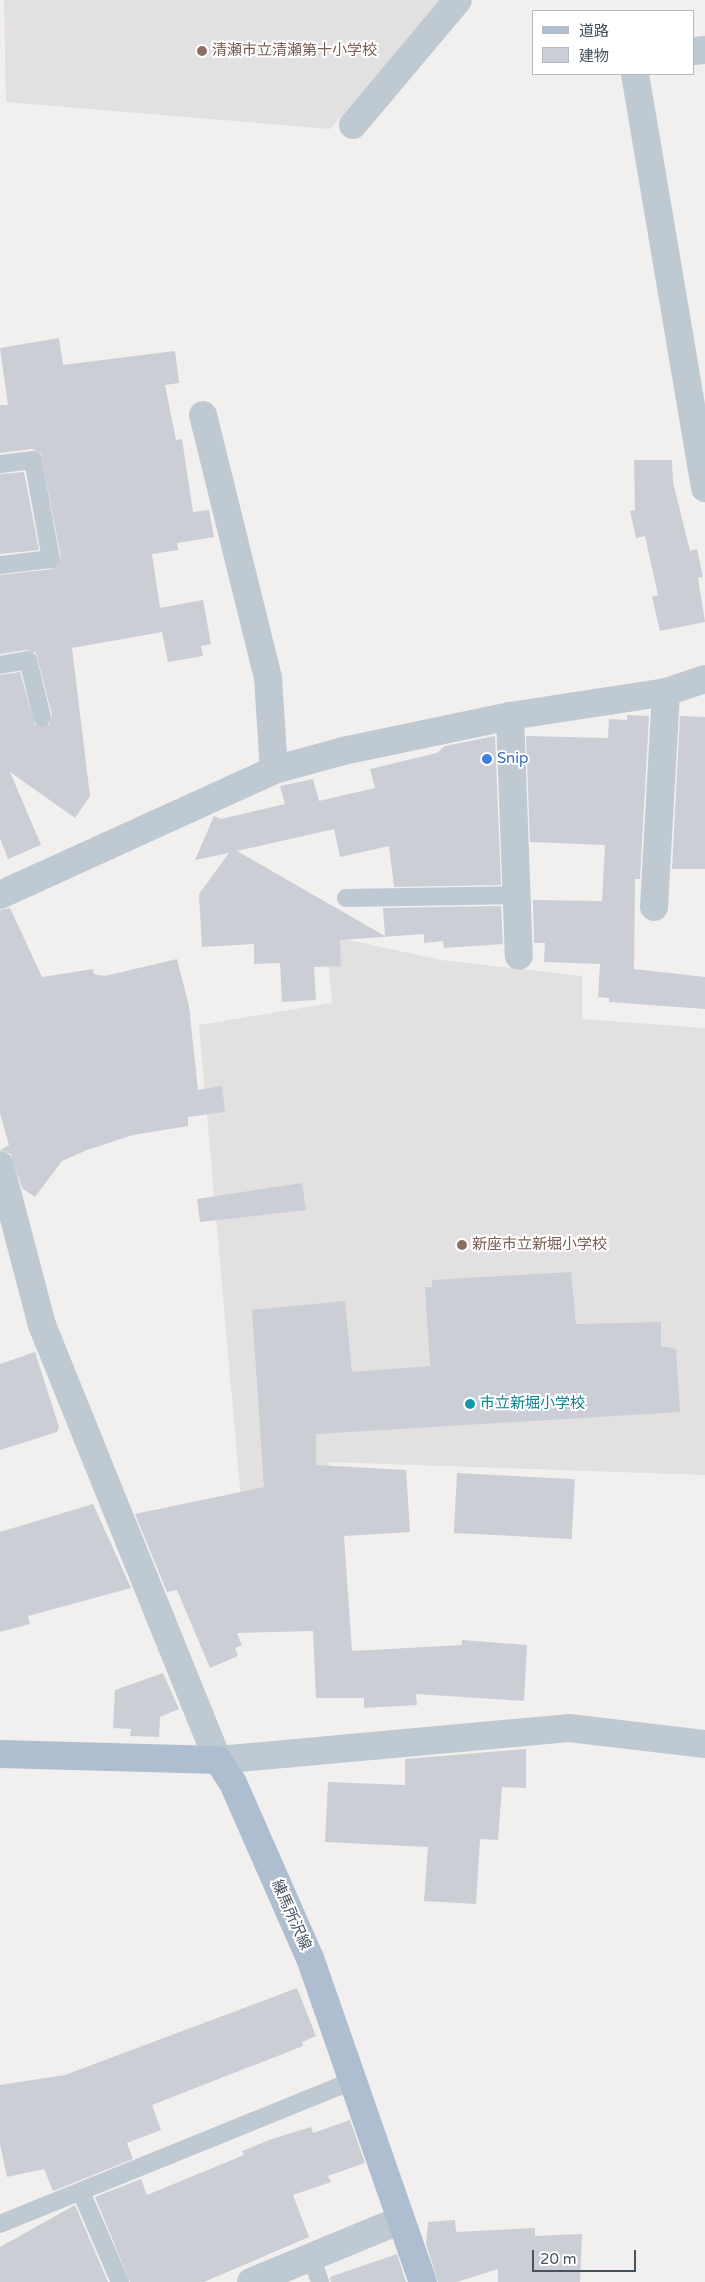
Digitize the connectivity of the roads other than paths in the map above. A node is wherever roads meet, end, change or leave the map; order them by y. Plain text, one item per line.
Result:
1 (458, 0) edge
2 (635, 75) edge
3 (353, 125) dead end
4 (203, 415) dead end
5 (0, 464) edge
6 (705, 488) edge
7 (0, 565) edge
8 (0, 665) edge
9 (705, 679) edge
10 (666, 692) junction
11 (510, 716) junction
12 (42, 717) dead end
13 (274, 770) junction
14 (0, 895) edge
15 (518, 895) junction
16 (346, 898) dead end
17 (654, 907) dead end
18 (519, 956) dead end
19 (0, 1166) edge
20 (705, 1744) edge
21 (0, 1754) edge
22 (218, 1760) junction
23 (353, 2082) junction
24 (81, 2192) junction
25 (402, 2220) junction
26 (0, 2224) edge
27 (315, 2270) edge
28 (120, 2282) edge
29 (251, 2282) edge
30 (423, 2282) edge

1 - 3 street
2 - 6 street
4 - 13 street
5 - 7 lane
8 - 12 lane
9 - 10 street
10 - 11 street
10 - 17 street
11 - 13 street
11 - 15 street
13 - 14 street
15 - 16 lane
15 - 18 street
19 - 22 street
20 - 22 street
21 - 22 main road
22 - 23 main road, 練馬所沢線
23 - 24 lane
23 - 25 main road, 練馬所沢線
24 - 26 lane
24 - 28 lane
25 - 27 street
25 - 30 main road, 練馬所沢線
27 - 29 street

